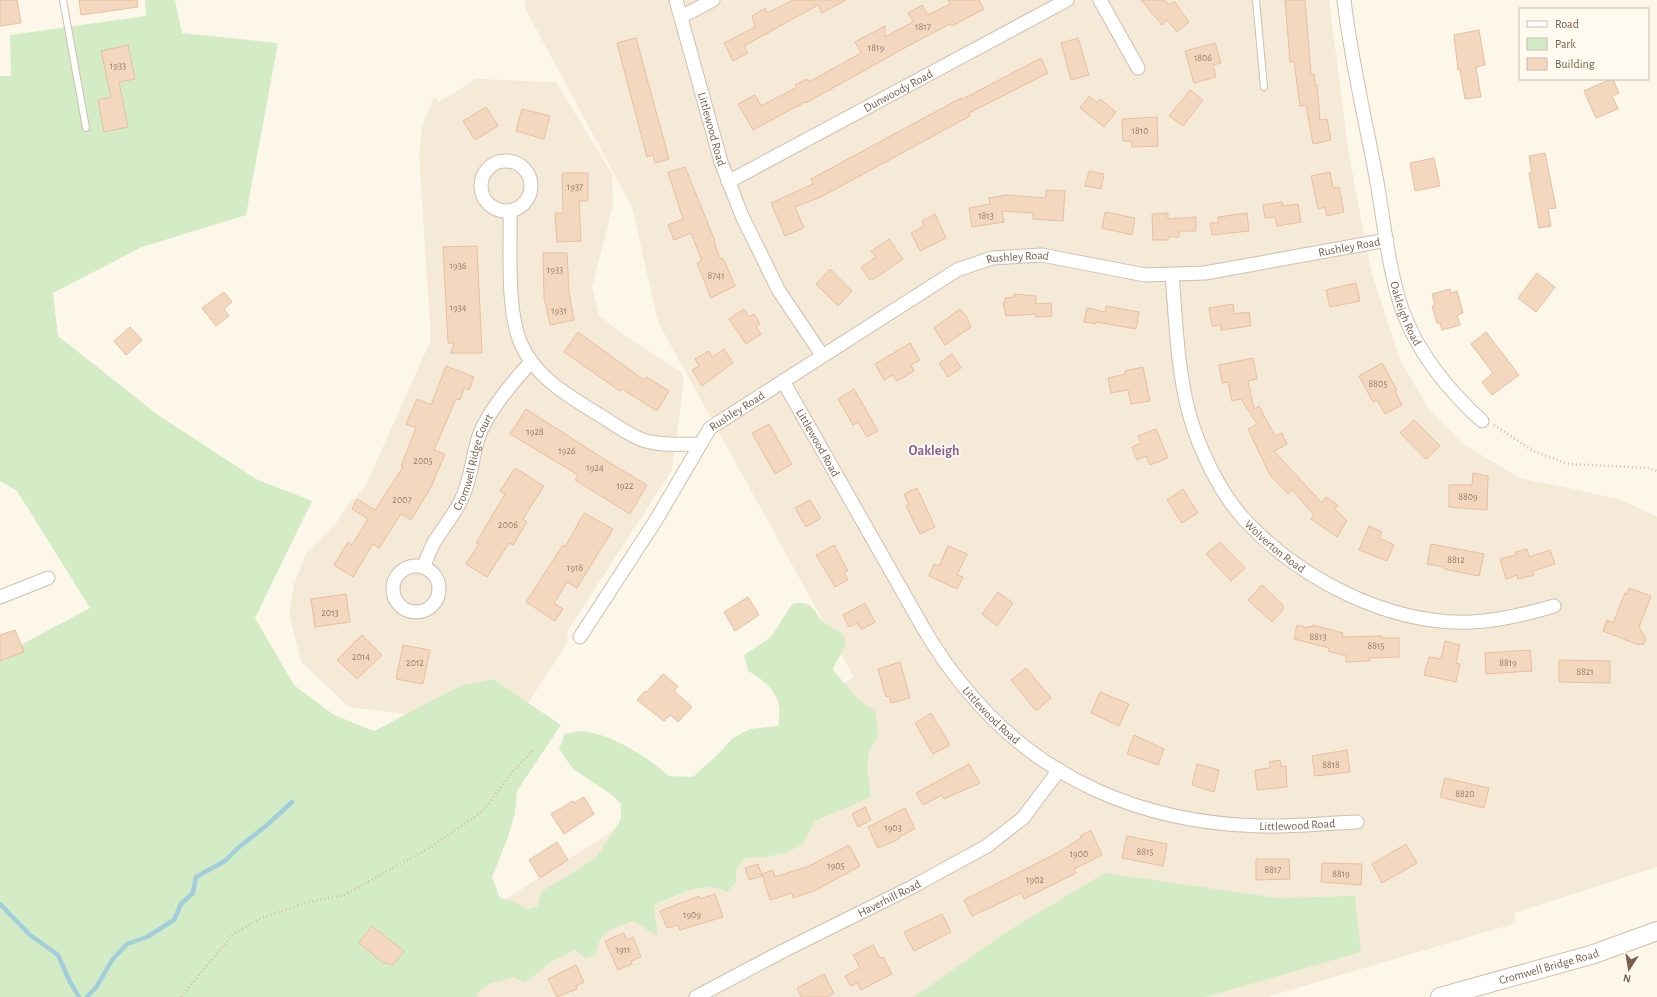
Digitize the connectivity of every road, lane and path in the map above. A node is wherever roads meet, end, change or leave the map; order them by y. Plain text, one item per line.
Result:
1 (63, 0) edge
2 (676, 0) edge
3 (713, 0) edge
4 (1067, 0) edge
5 (1100, 0) edge
6 (1256, 0) edge
7 (1344, 0) edge
8 (681, 17) junction
9 (1138, 68) dead end
10 (1264, 87) dead end
11 (86, 128) dead end
12 (728, 182) junction
13 (510, 211) dead end
14 (1387, 240) junction
15 (1172, 275) junction
16 (822, 355) junction
17 (531, 362) junction
18 (783, 381) junction
19 (1482, 421) joint
20 (700, 444) junction
21 (1657, 471) edge
22 (424, 566) dead end
23 (48, 578) dead end
24 (0, 597) edge
25 (1554, 606) dead end
26 (580, 637) dead end
27 (533, 750) dead end
28 (1059, 770) junction
29 (1357, 822) dead end
30 (1657, 931) edge
31 (181, 997) edge
32 (696, 997) edge
33 (1440, 997) edge

1 - 11 lane
2 - 8 street, Littlewood Road
3 - 8 street
4 - 12 street, Dunwoody Road
5 - 9 street
6 - 10 lane
7 - 14 street, Oakleigh Road
8 - 12 street, Littlewood Road
12 - 16 street, Littlewood Road
13 - 17 street
14 - 15 street, Rushley Road
14 - 19 street, Oakleigh Road
15 - 16 street, Rushley Road
15 - 25 street, Wolverton Road
16 - 18 street, Rushley Road
17 - 20 street
17 - 22 street, Cromwell Ridge Court
18 - 20 street, Rushley Road
18 - 28 street, Littlewood Road
19 - 21 path
20 - 26 street, Rushley Road
23 - 24 street
27 - 31 path
28 - 29 street, Littlewood Road
28 - 32 street, Haverhill Road
30 - 33 main road, Cromwell Bridge Road

